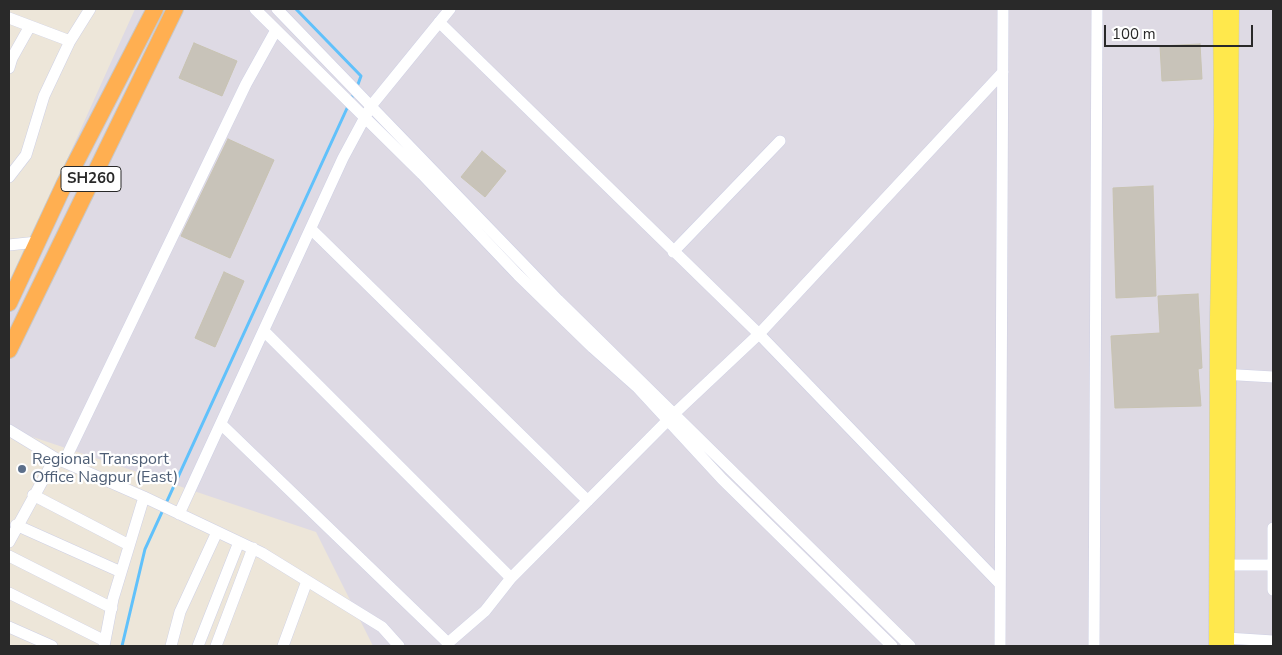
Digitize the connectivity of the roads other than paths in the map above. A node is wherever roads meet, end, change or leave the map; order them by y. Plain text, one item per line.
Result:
1 (90, 9) edge
2 (155, 9) edge
3 (175, 9) edge
4 (255, 9) edge
5 (277, 9) edge
6 (450, 9) edge
7 (1003, 9) edge
8 (1014, 9) edge
9 (1097, 9) edge
10 (1220, 9) edge
11 (1232, 9) edge
12 (9, 18) edge
13 (439, 22) junction
14 (30, 26) junction
15 (276, 30) junction
16 (70, 41) junction
17 (9, 68) edge
18 (1003, 72) junction
19 (371, 106) junction
20 (365, 118) junction
21 (780, 141) dead end
22 (9, 177) edge
23 (311, 228) junction
24 (37, 242) junction
25 (9, 244) edge
26 (673, 252) junction
27 (9, 303) edge
28 (264, 331) junction
29 (759, 334) junction
30 (9, 350) edge
31 (1223, 374) junction
32 (1273, 376) edge
33 (672, 417) junction
34 (222, 425) junction
35 (9, 430) edge
36 (59, 460) junction
37 (33, 495) junction
38 (144, 497) junction
39 (588, 501) junction
40 (179, 514) junction
41 (16, 524) junction
42 (1273, 528) edge
43 (218, 532) junction
44 (9, 542) edge
45 (239, 542) junction
46 (129, 546) junction
47 (253, 548) junction
48 (9, 556) edge
49 (1228, 565) junction
50 (1273, 565) edge
51 (121, 572) junction
52 (511, 578) junction
53 (307, 581) junction
54 (1000, 584) junction
55 (1273, 590) edge
56 (9, 593) edge
57 (112, 608) junction
58 (9, 627) edge
59 (1273, 641) edge
60 (105, 643) edge
61 (1223, 644) edge
62 (447, 645) edge
63 (52, 646) edge
64 (171, 646) edge
65 (198, 646) edge
66 (216, 646) edge
67 (283, 646) edge
68 (399, 646) edge
69 (892, 646) edge
70 (910, 646) edge
71 (1000, 646) edge
72 (1094, 646) edge

1 - 16 street
2 - 24 highway
3 - 30 highway, SH260
4 - 15 street
5 - 19 street
6 - 13 street
7 - 8 street
7 - 18 street
9 - 72 street
10 - 31 main road
11 - 31 main road
12 - 14 street
13 - 19 street
13 - 26 street
14 - 16 street
14 - 17 street
15 - 20 street
15 - 36 street
16 - 22 street
18 - 29 street
18 - 54 street
19 - 20 street
19 - 33 street
20 - 23 street
20 - 33 street
21 - 26 street
23 - 28 street
23 - 39 street
24 - 25 street
24 - 27 highway
26 - 29 street
28 - 34 street
28 - 52 street
29 - 33 street
29 - 54 street
31 - 32 street
31 - 49 main road
31 - 61 main road
33 - 39 street
33 - 69 street
33 - 70 street
34 - 40 street
34 - 62 street
35 - 36 street
36 - 37 street
36 - 38 street
37 - 41 street
37 - 46 street
38 - 40 street
38 - 46 street
39 - 52 street
40 - 43 street
41 - 44 street
41 - 51 street
42 - 50 street
43 - 45 street
43 - 64 street
45 - 47 street
45 - 65 street
46 - 51 street
47 - 53 street
47 - 66 street
48 - 57 street
49 - 50 street
49 - 61 main road
50 - 55 street
51 - 57 street
52 - 62 street
53 - 67 street
53 - 68 street
54 - 71 street
56 - 60 street
57 - 60 street
58 - 63 street
59 - 61 street

